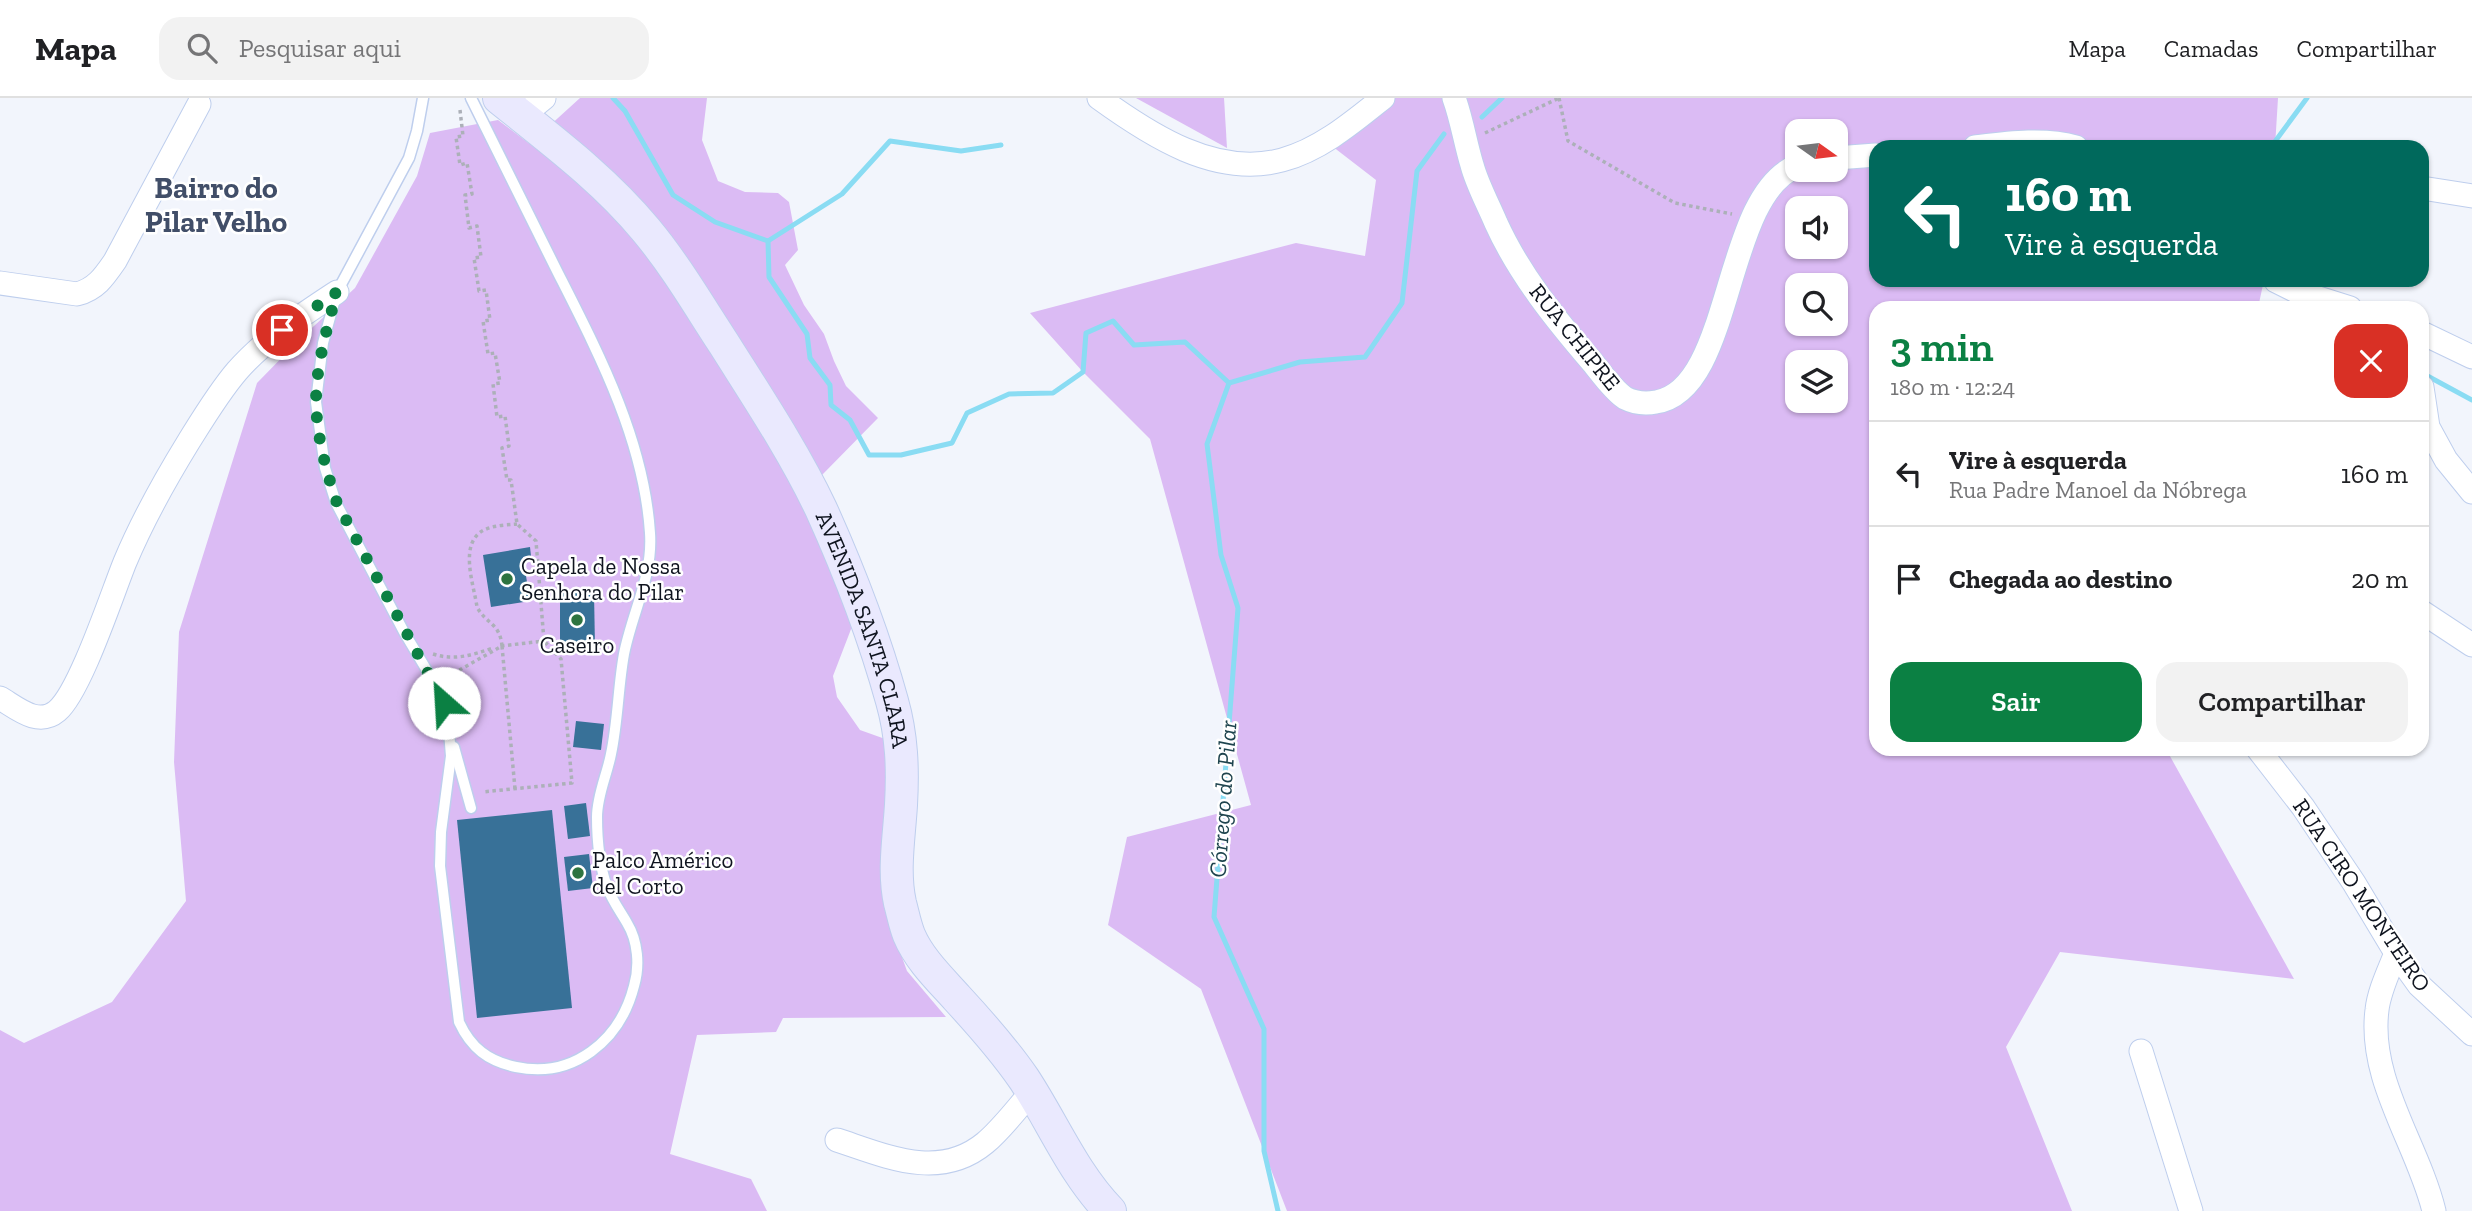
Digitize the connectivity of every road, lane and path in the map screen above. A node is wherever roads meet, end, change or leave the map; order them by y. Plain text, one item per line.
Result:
1 (423, 98) edge
2 (471, 98) edge
3 (1098, 98) edge
4 (1383, 98) edge
5 (1454, 98) edge
6 (1559, 98) edge
7 (199, 104) dead end
8 (522, 104) edge
9 (459, 107) dead end
10 (1466, 142) junction
11 (1869, 156) edge
12 (1848, 157) edge
13 (1785, 174) edge
14 (2429, 189) edge
15 (2472, 196) edge
16 (1754, 219) junction
17 (0, 283) edge
18 (2287, 288) edge
19 (337, 292) junction
20 (2328, 301) edge
21 (2429, 339) edge
22 (2472, 357) edge
23 (2429, 429) edge
24 (2472, 492) edge
25 (517, 524) junction
26 (2429, 617) edge
27 (544, 641) junction
28 (2472, 645) edge
29 (413, 646) junction
30 (502, 646) junction
31 (435, 684) junction
32 (0, 698) edge
33 (451, 734) junction
34 (2263, 756) edge
35 (515, 789) junction
36 (467, 793) junction
37 (471, 808) dead end
38 (2396, 953) junction
39 (2472, 1034) edge
40 (2141, 1051) dead end
41 (1032, 1092) junction
42 (837, 1140) dead end
43 (1110, 1211) edge
44 (2192, 1211) edge
45 (2434, 1211) edge

1 - 19 lane
2 - 33 lane
3 - 4 street
5 - 10 street, RUA CHIPRE
6 - 10 path
6 - 16 path
7 - 17 street
8 - 41 street, AVENIDA SANTA CLARA
9 - 25 path
10 - 16 street, RUA CHIPRE
11 - 12 street
13 - 16 street, RUA CHIPRE
14 - 15 street
18 - 20 street
19 - 29 lane
19 - 32 street
21 - 22 street
23 - 24 street
25 - 27 path
25 - 30 path
26 - 28 street
27 - 30 path
27 - 35 path
29 - 30 path
29 - 31 lane
30 - 31 path
30 - 35 path
31 - 33 lane
33 - 36 lane
34 - 38 street, RUA CIRO MONTEIRO
35 - 36 path
36 - 37 lane
38 - 39 street, RUA CIRO MONTEIRO
38 - 45 street
40 - 44 street
41 - 42 street
41 - 43 street, AVENIDA SANTA CLARA

